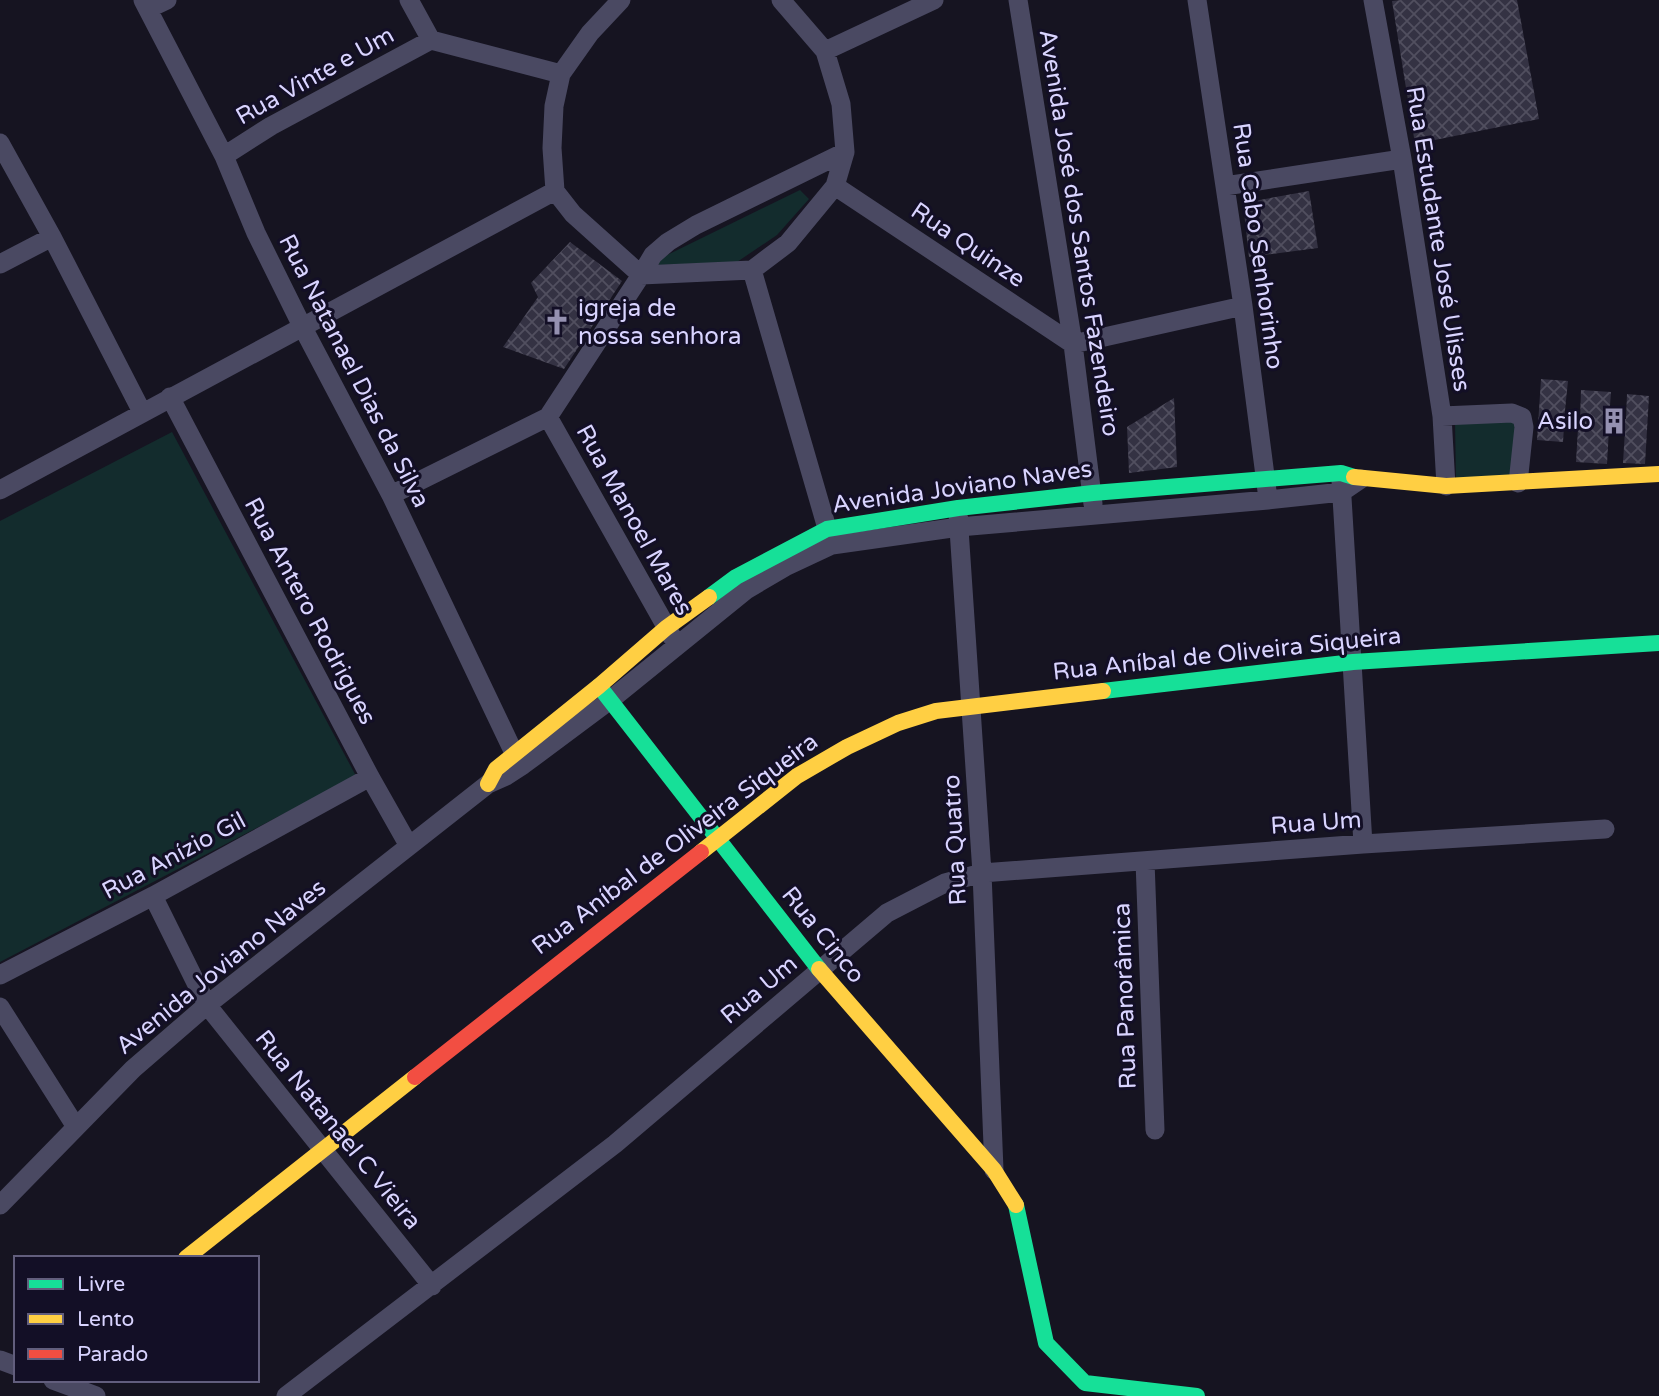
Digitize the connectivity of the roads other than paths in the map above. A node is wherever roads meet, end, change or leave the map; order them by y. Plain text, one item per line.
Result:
1 (167, 0) edge
2 (409, 0) edge
3 (621, 0) edge
4 (781, 0) edge
5 (934, 0) edge
6 (1018, 0) edge
7 (1197, 0) edge
8 (1373, 0) edge
9 (146, 5) edge
10 (431, 40) junction
11 (825, 51) junction
12 (561, 74) junction
13 (0, 143) edge
14 (845, 152) junction
15 (224, 156) junction
16 (1402, 159) junction
17 (835, 186) junction
18 (1225, 186) junction
19 (555, 191) junction
20 (52, 237) junction
21 (0, 264) edge
22 (752, 270) junction
23 (641, 275) junction
24 (1243, 306) junction
25 (302, 326) junction
26 (1073, 344) junction
27 (170, 397) junction
28 (142, 412) junction
29 (1442, 416) junction
30 (548, 417) junction
31 (1659, 474) edge
32 (1266, 479) junction
33 (1362, 479) joint
34 (1341, 482) junction
35 (1518, 483) junction
36 (1447, 486) junction
37 (0, 490) edge
38 (1093, 493) junction
39 (391, 495) junction
40 (1268, 500) junction
41 (1093, 516) junction
42 (958, 517) junction
43 (829, 537) junction
44 (666, 628) junction
45 (1659, 643) edge
46 (679, 646) junction
47 (1353, 662) junction
48 (604, 694) junction
49 (972, 707) junction
50 (519, 759) junction
51 (370, 777) junction
52 (1605, 828) dead end
53 (717, 837) junction
54 (1363, 844) junction
55 (409, 846) junction
56 (1145, 860) junction
57 (982, 873) junction
58 (153, 896) junction
59 (820, 971) junction
60 (0, 975) edge
61 (207, 1005) junction
62 (0, 1007) edge
63 (76, 1127) junction
64 (1155, 1130) dead end
65 (322, 1149) junction
66 (994, 1170) junction
67 (0, 1205) edge
68 (188, 1256) edge
69 (432, 1286) junction
70 (59, 1382) edge
71 (98, 1396) edge
72 (286, 1396) edge
73 (1198, 1396) edge

1 - 9 street
2 - 10 street
3 - 12 street
4 - 11 street
5 - 11 street
6 - 26 street, Avenida José dos Santos Fazendeiro
7 - 18 street, Rua Cabo Senhorinho
8 - 16 street, Rua Estudante José Ulisses
9 - 15 street, Rua Natanael Dias da Silva
10 - 12 street
10 - 15 street, Rua Vinte e Um
11 - 14 street
12 - 19 street
13 - 20 street
14 - 17 street
14 - 23 street
15 - 25 street, Rua Natanael Dias da Silva
16 - 18 street
16 - 29 street, Rua Estudante José Ulisses
17 - 22 street
17 - 26 street, Rua Quinze
18 - 24 street, Rua Cabo Senhorinho
19 - 23 street
19 - 25 street
20 - 21 street
20 - 28 street
22 - 23 street
22 - 43 street
23 - 30 street
24 - 26 street
24 - 32 street, Rua Cabo Senhorinho
25 - 27 street
25 - 39 street, Rua Natanael Dias da Silva
26 - 38 street, Avenida José dos Santos Fazendeiro
27 - 28 street
27 - 51 street, Rua Antero Rodrigues
28 - 37 street
29 - 35 street
29 - 36 street, Rua Estudante José Ulisses
30 - 39 street
30 - 44 street, Rua Manoel Mares
31 - 35 street, Avenida Joviano Naves
32 - 34 street, Avenida Joviano Naves
32 - 38 street, Avenida Joviano Naves
32 - 40 street, Rua Cabo Senhorinho
33 - 34 street, Avenida Joviano Naves
33 - 36 street, Avenida Joviano Naves
34 - 40 street, Avenida Joviano Naves
34 - 47 street
35 - 36 street, Avenida Joviano Naves
38 - 41 street, Avenida José dos Santos Fazendeiro
38 - 42 street, Avenida Joviano Naves
39 - 50 street, Rua Natanael Dias da Silva
40 - 41 street, Avenida Joviano Naves
41 - 42 street, Avenida Joviano Naves
42 - 43 street, Avenida Joviano Naves
42 - 49 street, Rua Quatro
43 - 44 street, Avenida Joviano Naves
43 - 46 street, Avenida Joviano Naves
44 - 46 street, Rua Manoel Mares
44 - 48 street, Avenida Joviano Naves
45 - 47 street, Rua Aníbal de Oliveira Siqueira
46 - 48 street, Avenida Joviano Naves
47 - 49 street, Rua Aníbal de Oliveira Siqueira
47 - 54 street
48 - 50 street, Avenida Joviano Naves
48 - 53 street, Rua Cinco
49 - 53 street, Rua Aníbal de Oliveira Siqueira
49 - 57 street, Rua Quatro
50 - 55 street, Avenida Joviano Naves
51 - 55 street, Rua Antero Rodrigues
51 - 58 street, Rua Anízio Gil
52 - 54 street, Rua Um
53 - 59 street, Rua Cinco
53 - 65 street, Rua Aníbal de Oliveira Siqueira
54 - 56 street, Rua Um
55 - 61 street, Avenida Joviano Naves
56 - 57 street, Rua Um
56 - 64 street, Rua Panorâmica
57 - 59 street, Rua Um
57 - 66 street, Rua Quatro
58 - 60 street, Rua Anízio Gil
58 - 61 street, Rua Natanael C Vieira
59 - 66 street, Rua Cinco
59 - 69 street, Rua Um
61 - 63 street, Avenida Joviano Naves
61 - 65 street, Rua Natanael C Vieira
62 - 63 street
63 - 67 street, Avenida Joviano Naves
65 - 68 street, Rua Aníbal de Oliveira Siqueira
65 - 69 street, Rua Natanael C Vieira
66 - 73 street, Rua Cinco
69 - 72 street, Rua Um
70 - 71 street

